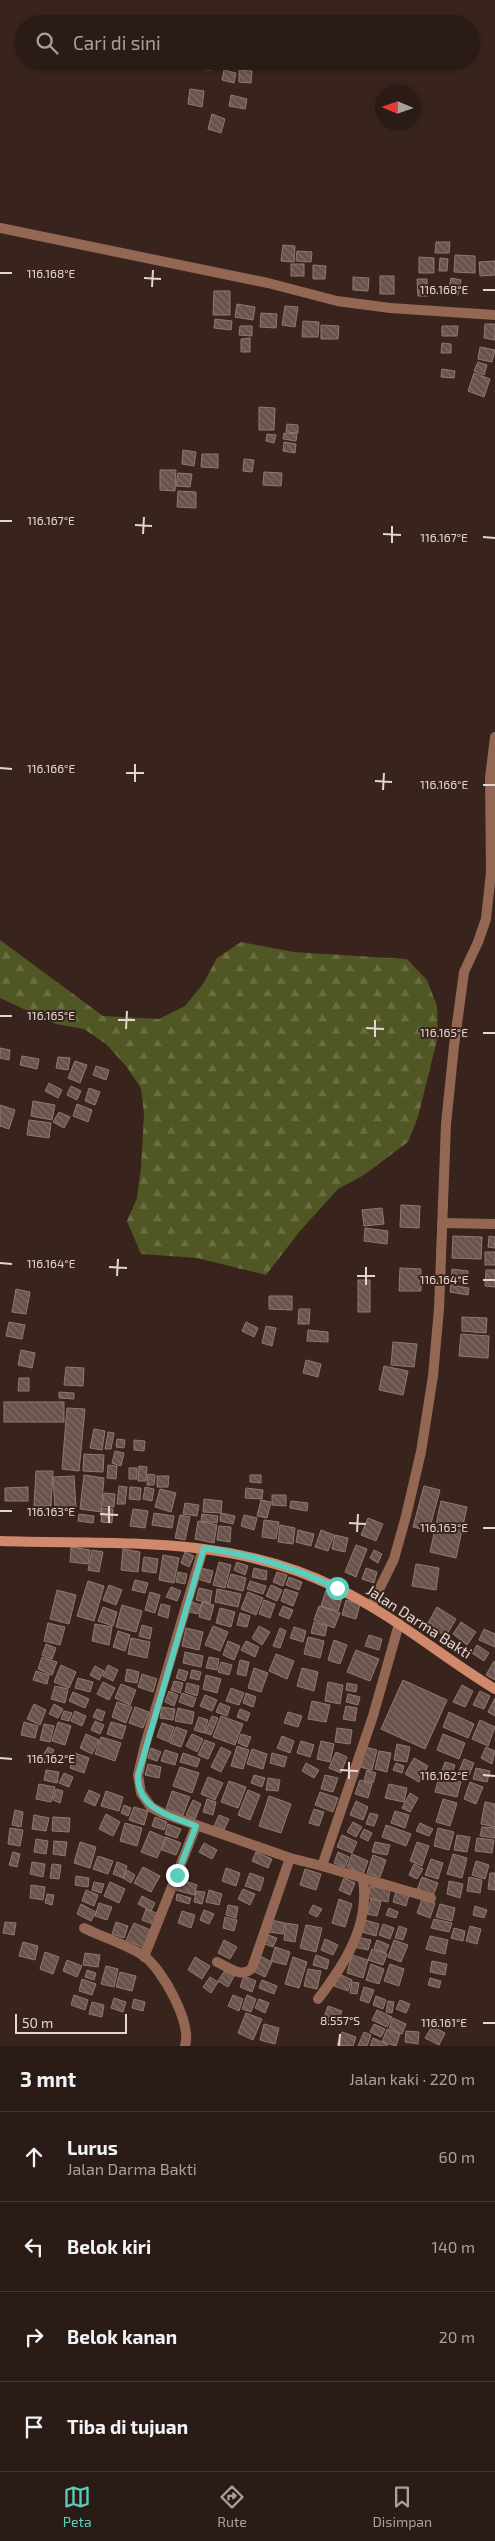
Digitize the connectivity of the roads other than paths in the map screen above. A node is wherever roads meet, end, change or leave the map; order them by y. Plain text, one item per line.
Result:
1 (0, 228) edge
2 (495, 315) edge
3 (495, 737) edge
4 (442, 1223) junction
5 (495, 1224) edge
6 (0, 1541) edge
7 (204, 1548) junction
8 (371, 1606) junction
9 (399, 1624) junction
10 (495, 1689) edge
11 (196, 1826) junction
12 (290, 1858) junction
13 (322, 1866) junction
14 (362, 1879) junction
15 (430, 1898) dead end
16 (84, 1928) dead end
17 (144, 1957) junction
18 (217, 1962) dead end
19 (318, 1999) dead end
20 (185, 2046) edge

1 - 2 street
3 - 4 street
4 - 5 street
4 - 8 street
6 - 7 street, Jalan Darma Bakti
7 - 8 street, Jalan Darma Bakti
7 - 11 street
8 - 9 street, Jalan Darma Bakti
9 - 10 street, Jalan Darma Bakti
9 - 13 street
11 - 12 street
11 - 17 street
12 - 13 street
12 - 18 street
13 - 14 street
14 - 15 street
14 - 19 street
16 - 17 street
17 - 20 street

